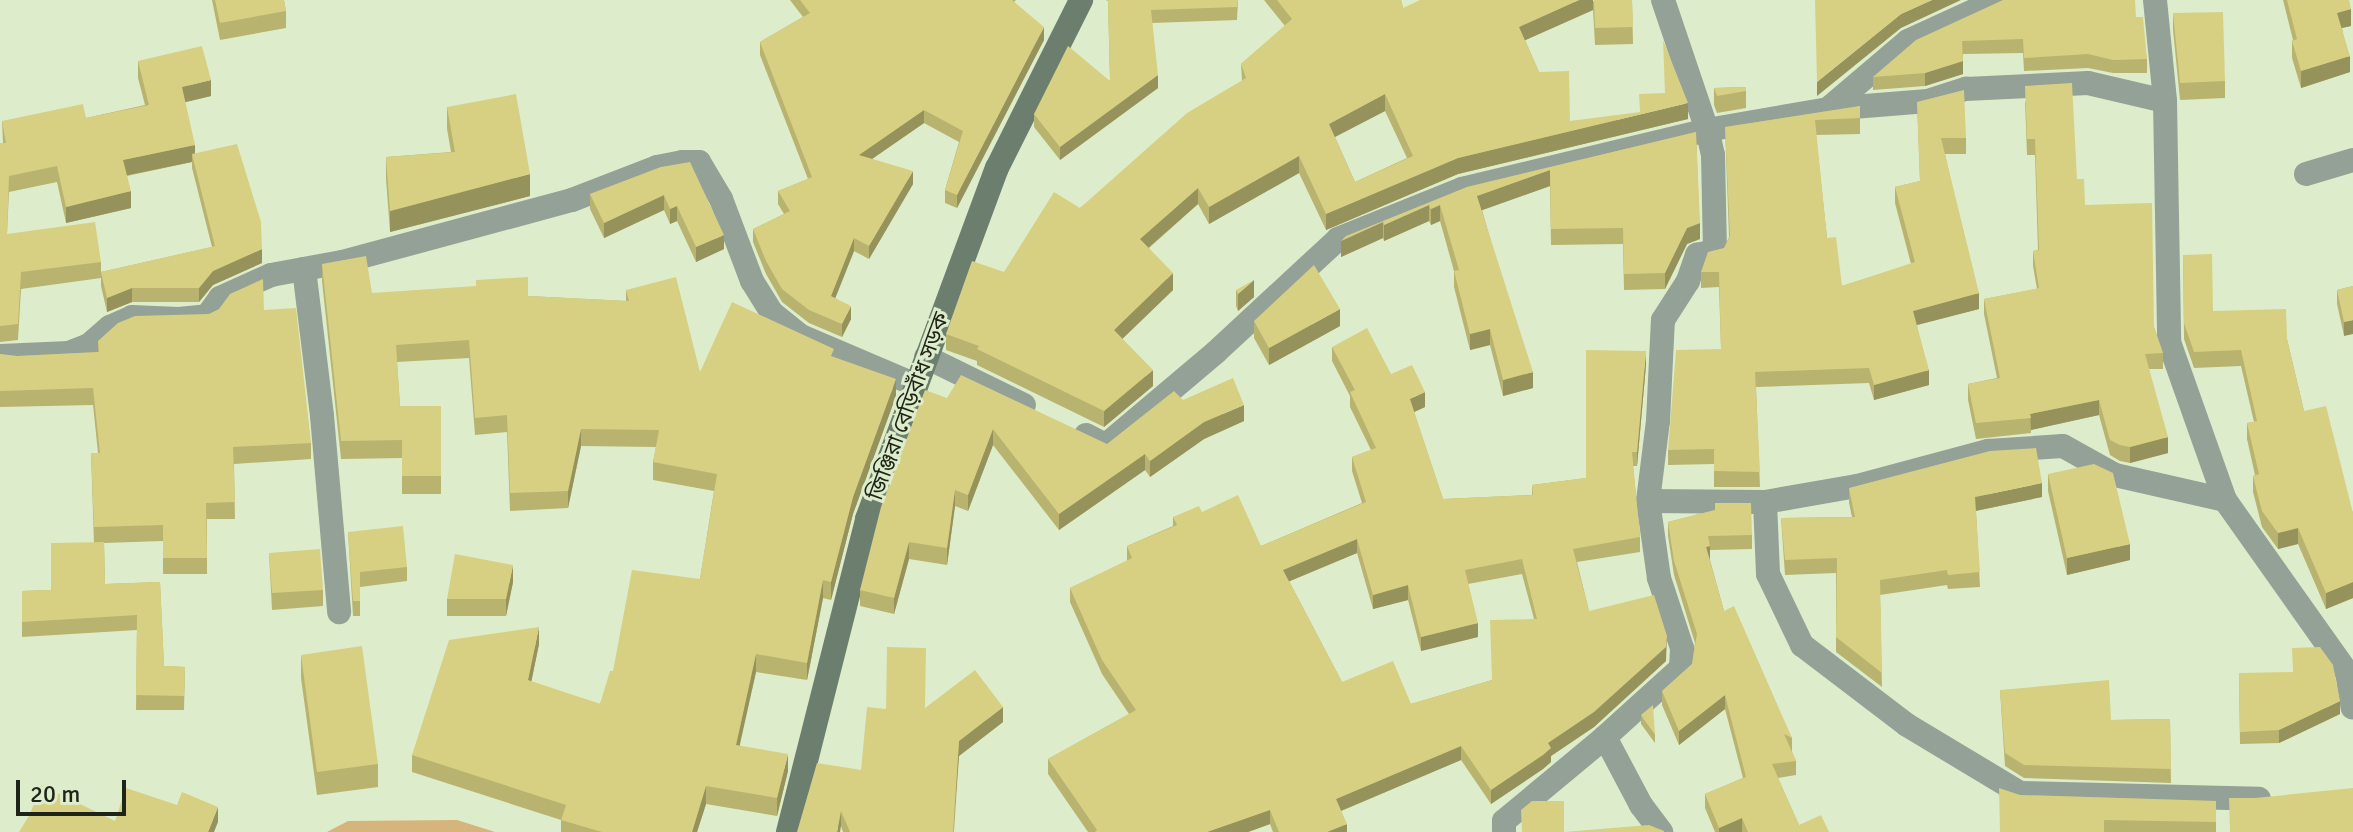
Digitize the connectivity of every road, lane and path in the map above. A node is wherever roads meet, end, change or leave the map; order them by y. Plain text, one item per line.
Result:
1 (1081, 0) edge
2 (1663, 0) edge
3 (1997, 0) edge
4 (2155, 0) edge
5 (2165, 101) junction
6 (1828, 109) junction
7 (1707, 130) junction
8 (2353, 160) edge
9 (2306, 174) dead end
10 (304, 269) junction
11 (0, 356) edge
12 (926, 357) junction
13 (916, 385) junction
14 (2225, 500) junction
15 (1648, 501) junction
16 (1765, 502) junction
17 (339, 612) dead end
18 (2353, 708) edge
19 (1605, 737) junction
20 (2282, 797) edge
21 (788, 832) edge
22 (1504, 832) edge
23 (1661, 832) edge

1 - 12 street, জিঞ্জিরা বেড়িবাঁধ সড়ক
2 - 7 street
3 - 6 street
4 - 5 street
5 - 6 street
5 - 14 street
6 - 7 street
7 - 12 street
7 - 15 street
8 - 9 street
10 - 11 street
10 - 13 street
10 - 17 street
12 - 13 street, জিঞ্জিরা বেড়িবাঁধ সড়ক
13 - 21 street, জিঞ্জিরা বেড়িবাঁধ সড়ক
14 - 16 street
14 - 18 street
15 - 16 street
15 - 19 street
16 - 20 street
19 - 22 street
19 - 23 street

